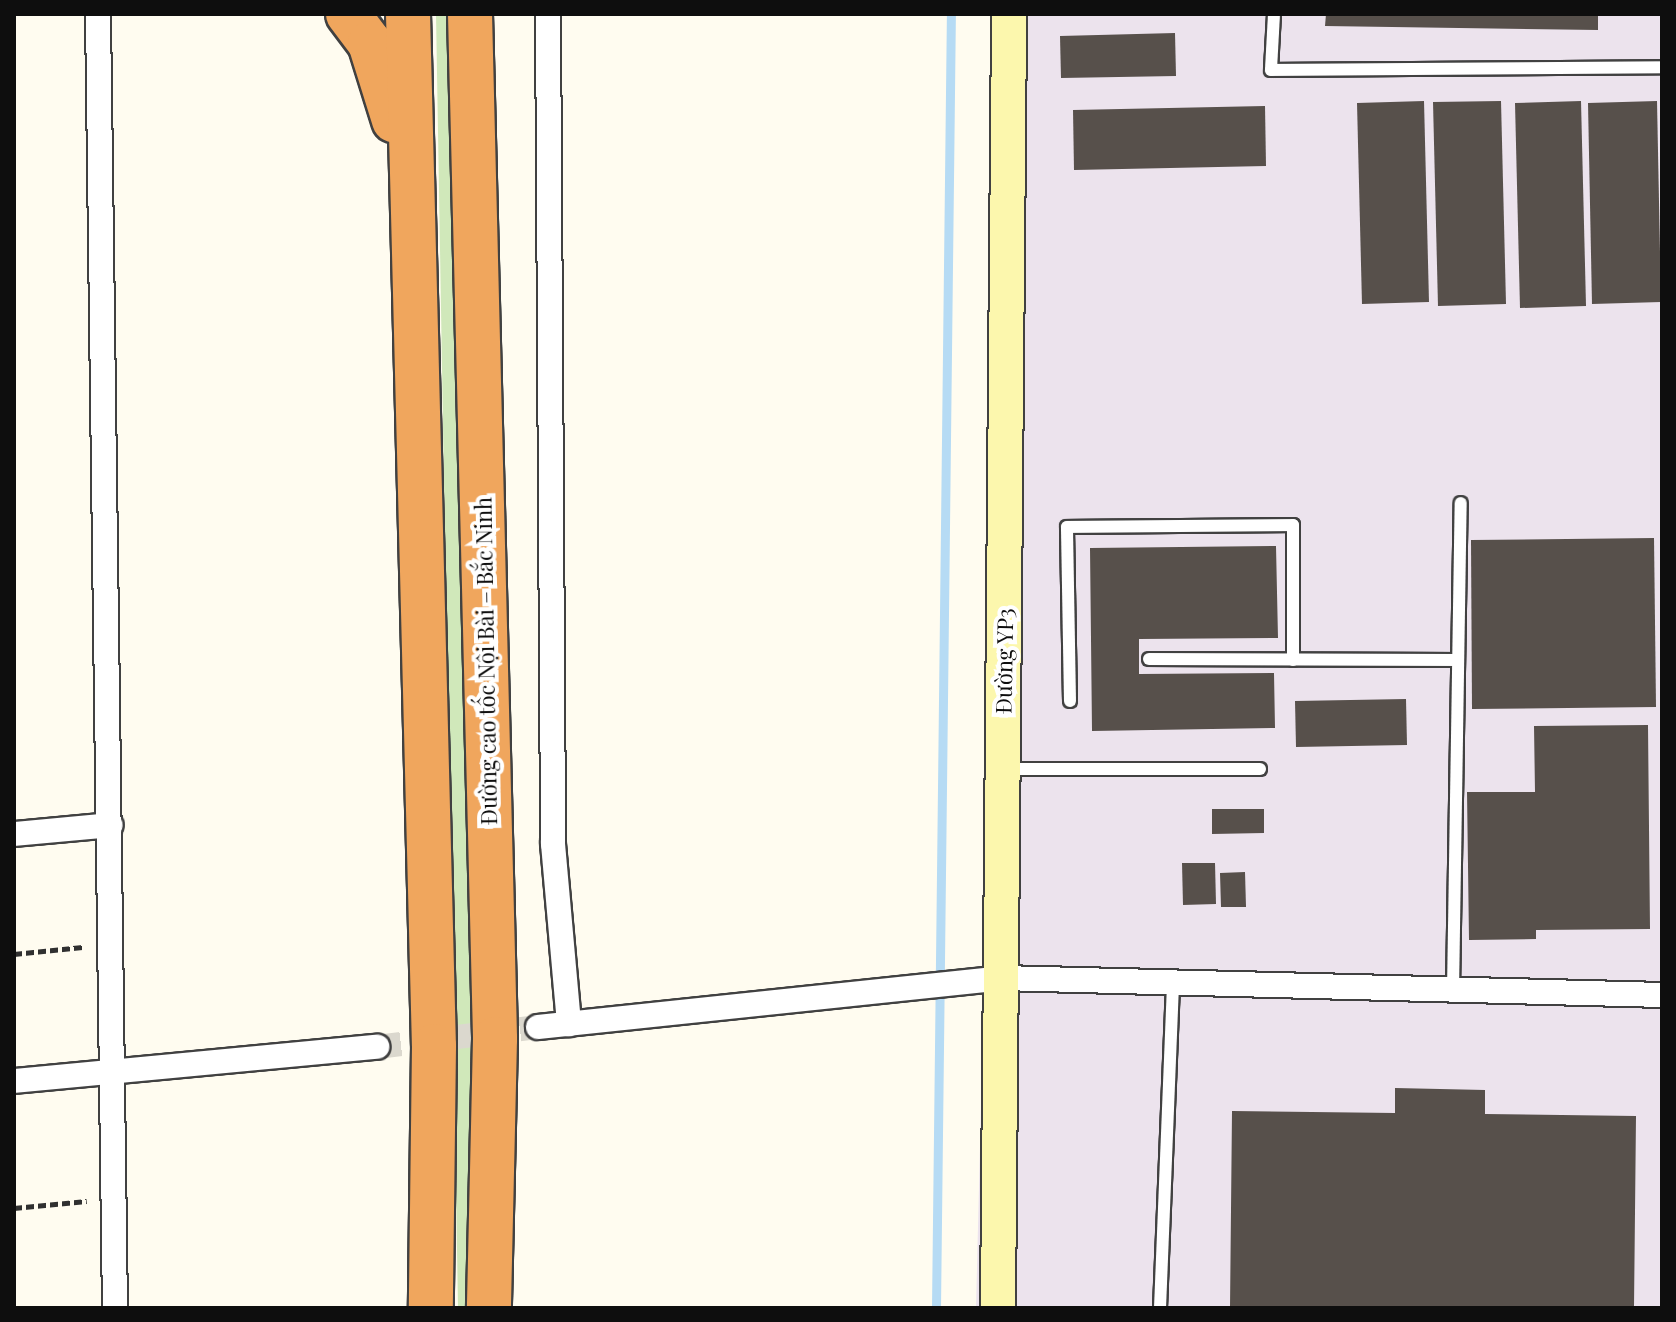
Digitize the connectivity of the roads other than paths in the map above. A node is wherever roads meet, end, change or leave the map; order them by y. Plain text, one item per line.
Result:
1 (98, 14) edge
2 (348, 14) edge
3 (408, 14) edge
4 (470, 14) edge
5 (548, 14) edge
6 (1009, 14) edge
7 (1274, 14) edge
8 (1662, 67) edge
9 (419, 456) junction
10 (1461, 503) dead end
11 (1149, 659) dead end
12 (1293, 660) junction
13 (1455, 660) junction
14 (1070, 701) dead end
15 (1003, 769) junction
16 (1260, 769) dead end
17 (111, 825) junction
18 (14, 834) edge
19 (1001, 978) junction
20 (1173, 984) junction
21 (1453, 991) junction
22 (1662, 995) edge
23 (569, 1024) junction
24 (538, 1027) tunnel mouth
25 (377, 1047) tunnel mouth
26 (116, 1068) junction
27 (14, 1081) edge
28 (115, 1308) edge
29 (431, 1308) edge
30 (489, 1308) edge
31 (998, 1308) edge
32 (1160, 1308) edge

1 - 17 street
2 - 9 highway
3 - 9 highway
4 - 30 highway, Đường cao tốc Nội Bài – Bắc Ninh
5 - 23 street
6 - 15 street, Đường YP3
7 - 8 lane
9 - 29 highway
10 - 13 lane
11 - 12 lane
12 - 13 lane
12 - 14 lane
13 - 21 lane
15 - 16 lane
15 - 19 street, Đường YP3
17 - 18 street
17 - 26 street
19 - 20 street
19 - 23 street
19 - 31 street, Đường YP3
20 - 21 street
20 - 32 lane
21 - 22 street
23 - 24 street
25 - 26 street
26 - 27 street
26 - 28 street

